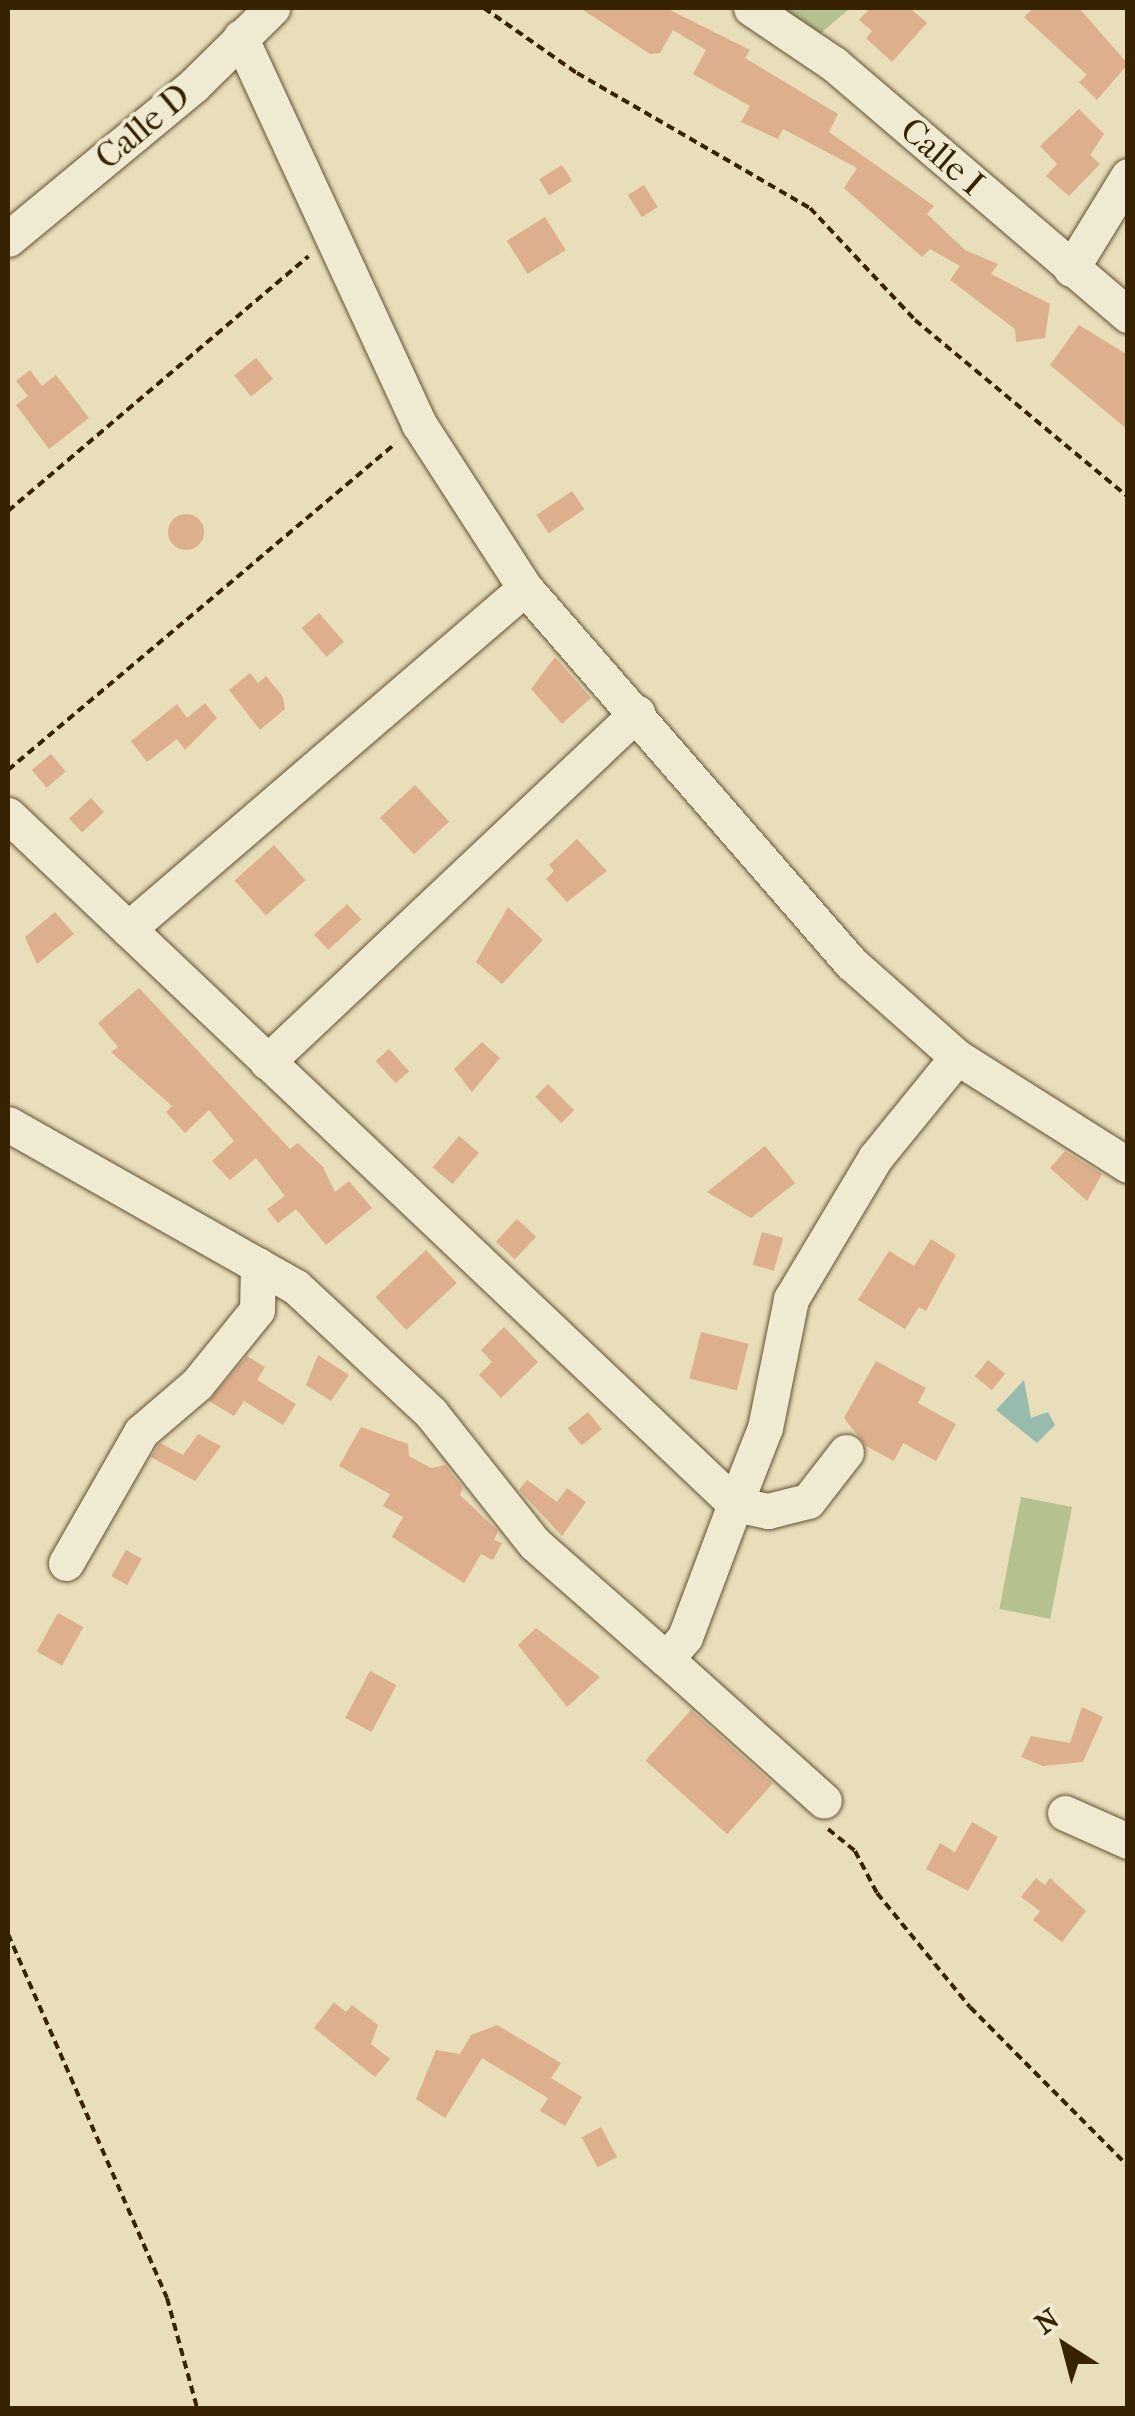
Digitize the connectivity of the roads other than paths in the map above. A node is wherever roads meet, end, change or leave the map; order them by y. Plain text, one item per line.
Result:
1 (272, 8) edge
2 (751, 8) edge
3 (240, 37) junction
4 (1128, 176) edge
5 (8, 239) edge
6 (1071, 269) junction
7 (1128, 315) edge
8 (526, 588) junction
9 (637, 714) junction
10 (8, 814) edge
11 (128, 929) junction
12 (957, 1057) junction
13 (267, 1062) junction
14 (8, 1124) edge
15 (1128, 1166) edge
16 (258, 1265) junction
17 (846, 1452) dead end
18 (735, 1504) junction
19 (66, 1563) dead end
20 (666, 1659) junction
21 (824, 1801) road end
22 (1065, 1813) dead end
23 (1128, 1842) edge

1 - 3 street, Calle D
2 - 6 street, Calle I
3 - 5 street, Calle D
3 - 8 street
4 - 6 street
6 - 7 street, Calle I
8 - 9 street
8 - 11 street
9 - 12 street
9 - 13 street
10 - 11 street
11 - 13 street
12 - 15 street
12 - 18 street
13 - 18 street
14 - 16 street
16 - 19 street
16 - 20 street
17 - 18 street
18 - 20 street
20 - 21 street
22 - 23 street

